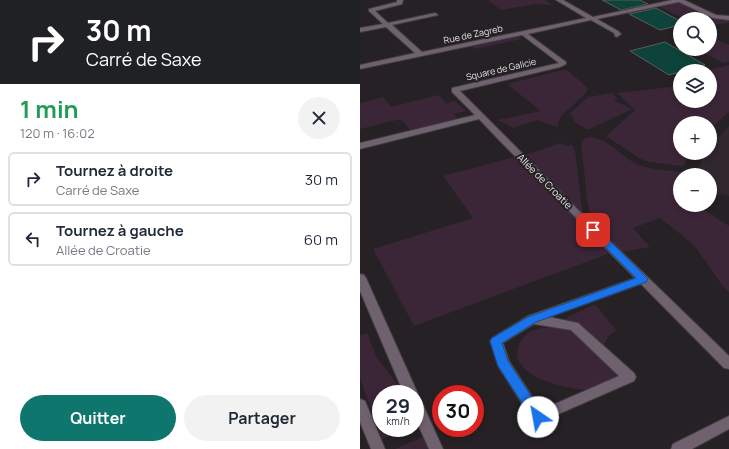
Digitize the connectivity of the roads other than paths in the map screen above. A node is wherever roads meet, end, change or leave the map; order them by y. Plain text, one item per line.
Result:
1 (400, 0) edge
2 (559, 0) edge
3 (681, 0) edge
4 (436, 15) dead end
5 (729, 18) edge
6 (590, 19) junction
7 (388, 25) junction
8 (360, 30) edge
9 (523, 33) junction
10 (420, 54) junction
11 (360, 67) edge
12 (480, 116) junction
13 (503, 139) joint
14 (360, 146) edge
15 (593, 230) joint
16 (360, 278) edge
17 (643, 279) junction
18 (532, 319) junction
19 (729, 364) edge
20 (407, 385) edge
21 (360, 405) edge
22 (424, 422) edge
23 (729, 422) edge
24 (378, 449) edge
25 (436, 449) edge
26 (678, 449) edge

1 - 7 street
2 - 6 street
3 - 5 street
3 - 6 street, Rue de Zagreb
4 - 7 street
6 - 9 street, Rue de Zagreb
7 - 8 street
7 - 10 street
9 - 10 street, Rue de Zagreb
9 - 12 street, Square de Galicie
10 - 11 street, Rue de Zagreb
12 - 13 street, Allée de Croatie
12 - 14 street
13 - 15 street, Allée de Croatie
15 - 17 street, Allée de Croatie
16 - 20 street
17 - 18 street
17 - 19 street, Allée de Croatie
18 - 18 street
21 - 24 street
22 - 25 street
23 - 26 street

